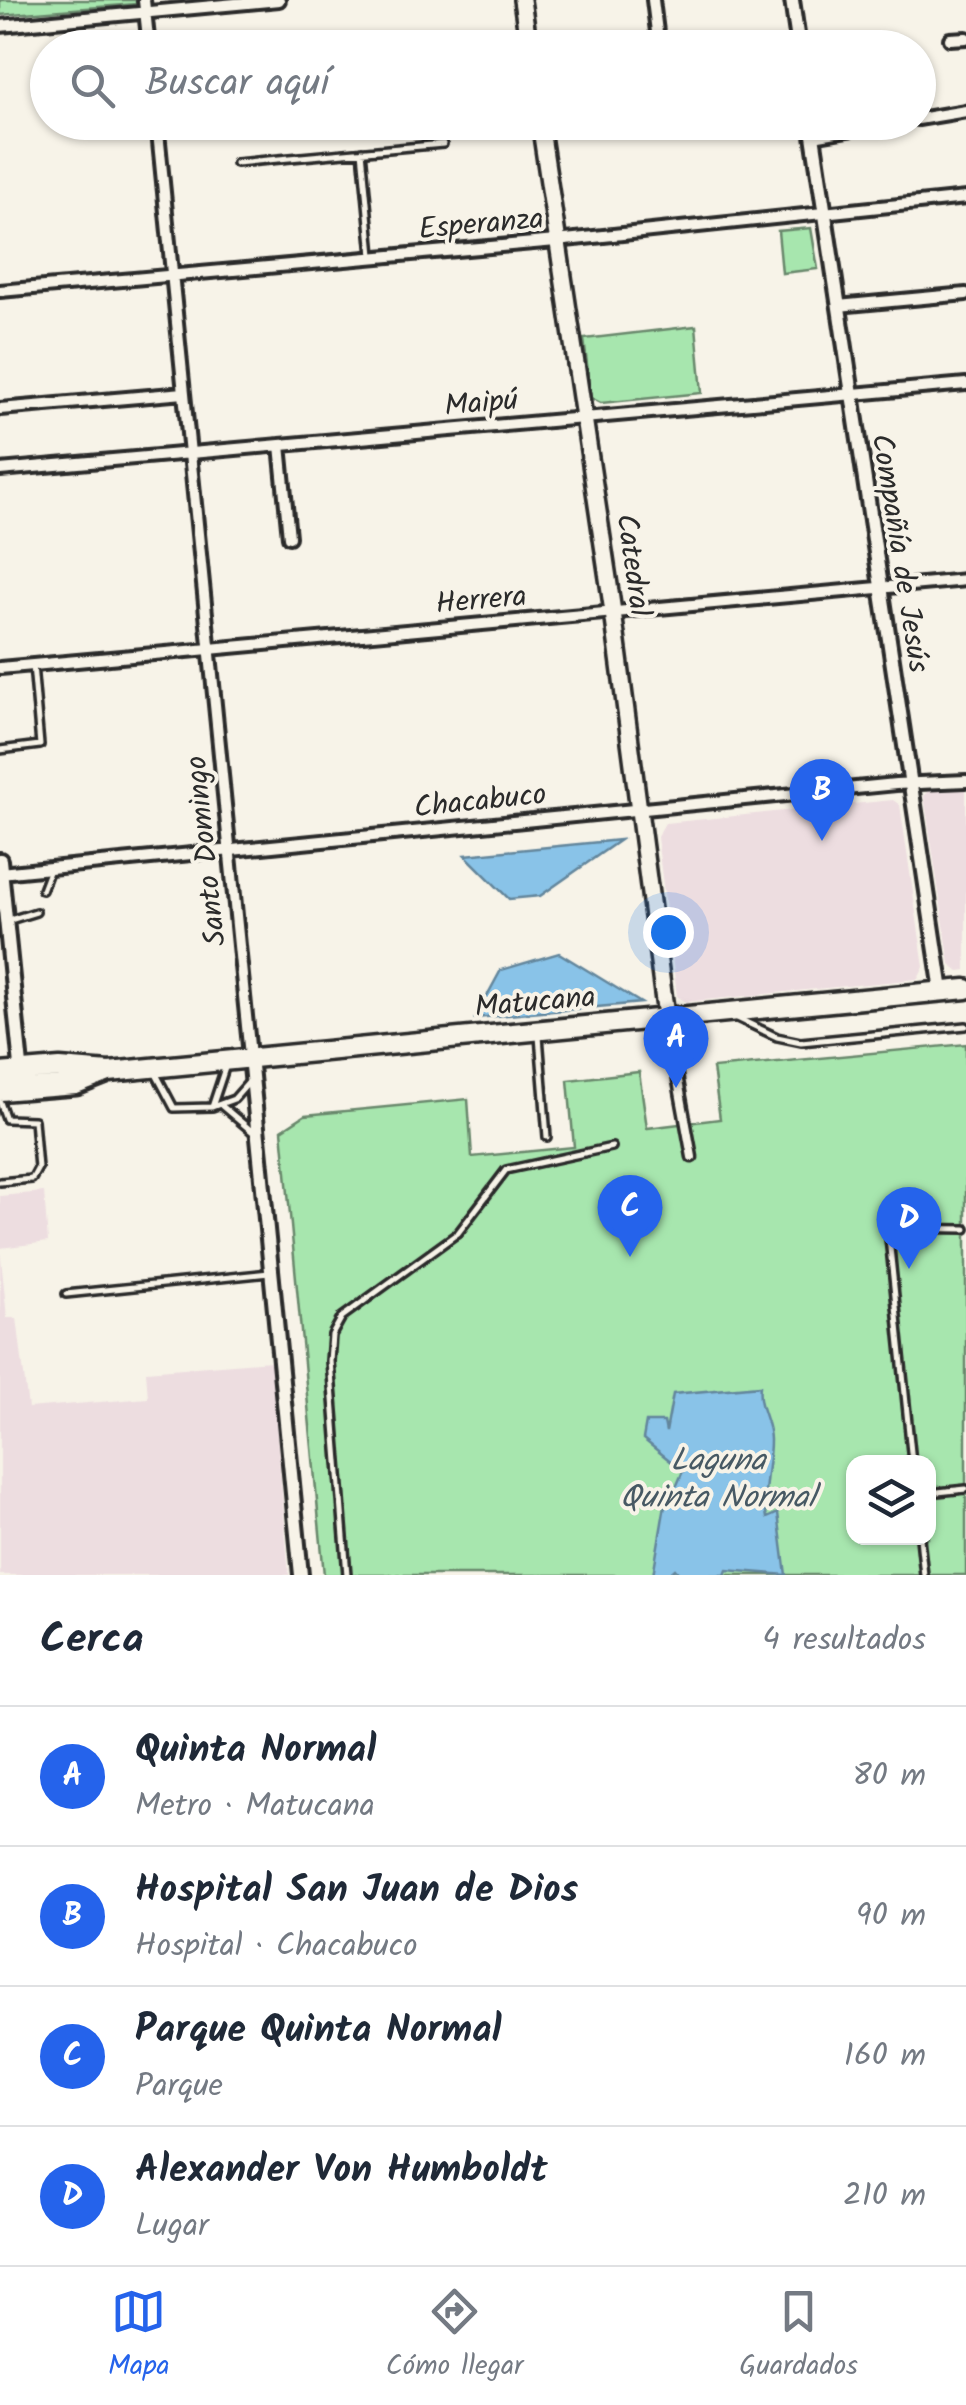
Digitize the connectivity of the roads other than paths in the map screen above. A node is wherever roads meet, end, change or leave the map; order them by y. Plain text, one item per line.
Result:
1 (278, 0) edge
2 (522, 0) edge
3 (653, 0) edge
4 (792, 0) edge
5 (144, 6) edge
6 (0, 26) edge
7 (526, 30) edge
8 (656, 30) edge
9 (796, 30) edge
10 (966, 38) edge
11 (950, 40) dead end
12 (966, 111) edge
13 (936, 116) edge
14 (158, 140) edge
15 (542, 140) edge
16 (814, 140) edge
17 (443, 144) dead end
18 (362, 151) junction
19 (236, 162) dead end
20 (966, 198) edge
21 (824, 212) junction
22 (556, 241) junction
23 (372, 258) junction
24 (172, 276) junction
25 (0, 291) edge
26 (966, 294) edge
27 (838, 306) junction
28 (966, 384) edge
29 (184, 393) junction
30 (852, 394) junction
31 (0, 410) edge
32 (584, 418) junction
33 (280, 445) junction
34 (190, 453) junction
35 (0, 470) edge
36 (289, 538) dead end
37 (966, 580) edge
38 (881, 588) junction
39 (613, 612) junction
40 (211, 649) junction
41 (33, 665) junction
42 (0, 668) edge
43 (0, 750) edge
44 (966, 781) edge
45 (910, 784) junction
46 (638, 810) junction
47 (230, 850) junction
48 (0, 860) edge
49 (50, 868) junction
50 (1, 873) edge
51 (42, 890) dead end
52 (36, 912) dead end
53 (6, 920) junction
54 (966, 989) edge
55 (942, 991) junction
56 (723, 1011) junction
57 (666, 1016) junction
58 (966, 1026) edge
59 (538, 1028) junction
60 (250, 1056) junction
61 (230, 1059) junction
62 (153, 1066) junction
63 (0, 1073) edge
64 (252, 1078) junction
65 (23, 1080) junction
66 (0, 1092) edge
67 (0, 1102) edge
68 (222, 1106) junction
69 (212, 1108) junction
70 (258, 1136) junction
71 (548, 1138) dead end
72 (612, 1148) dead end
73 (692, 1156) dead end
74 (0, 1182) edge
75 (966, 1229) edge
76 (272, 1273) junction
77 (66, 1294) dead end
78 (911, 1455) edge
79 (966, 1490) edge
80 (936, 1492) edge
81 (921, 1545) edge
82 (302, 1575) edge
83 (347, 1575) edge
84 (924, 1575) edge

1 - 5 street
2 - 7 main road
3 - 8 street
4 - 9 street
5 - 6 street
10 - 11 street
12 - 13 street
14 - 24 street, Santo Domingo
15 - 22 main road, Catedral
16 - 21 street, Compañía de Jesús
17 - 18 lane
18 - 19 lane
18 - 23 lane
20 - 21 street, Esperanza
21 - 22 street, Esperanza
21 - 27 street, Compañía de Jesús
22 - 23 street, Esperanza
22 - 32 main road, Catedral
23 - 24 street, Esperanza
24 - 25 street, Esperanza
24 - 29 street, Santo Domingo
26 - 27 street
27 - 30 street, Compañía de Jesús
28 - 30 street, Maipú
29 - 31 street
29 - 34 street, Santo Domingo
30 - 32 street, Maipú
30 - 38 street, Compañía de Jesús
32 - 33 street, Maipú
32 - 39 main road, Catedral
33 - 34 street, Maipú
33 - 36 street
34 - 35 street, Maipú
34 - 40 street, Santo Domingo
37 - 38 street, Herrera
38 - 39 street, Herrera
38 - 45 street, Compañía de Jesús
39 - 40 street, Herrera
39 - 46 main road, Catedral
40 - 41 street, Herrera
40 - 47 street, Santo Domingo
41 - 42 street, Herrera
41 - 43 lane
44 - 45 street, Chacabuco
45 - 46 street, Chacabuco
45 - 55 street, Compañía de Jesús
46 - 47 street, Chacabuco
46 - 57 main road, Catedral
47 - 49 street, Chacabuco
47 - 60 street, Santo Domingo
48 - 50 street
49 - 50 street, Chacabuco
49 - 51 lane
50 - 53 street
52 - 53 lane
53 - 65 street
54 - 55 main road, Matucana
55 - 56 main road, Matucana
56 - 57 main road, Matucana
56 - 58 lane
57 - 59 main road, Matucana
57 - 73 street
59 - 60 main road, Matucana
59 - 71 lane
60 - 61 main road, Matucana
60 - 64 street, Santo Domingo
61 - 62 main road, Matucana
61 - 69 lane
62 - 65 main road, Matucana
62 - 69 lane
63 - 65 main road, Matucana
64 - 68 lane
64 - 70 street, Santo Domingo
65 - 66 main road, Matucana
67 - 74 lane
68 - 69 lane
68 - 70 lane
70 - 76 street, Santo Domingo
72 - 83 lane
75 - 78 lane
76 - 77 lane
76 - 82 street, Santo Domingo
79 - 80 lane
81 - 84 lane

